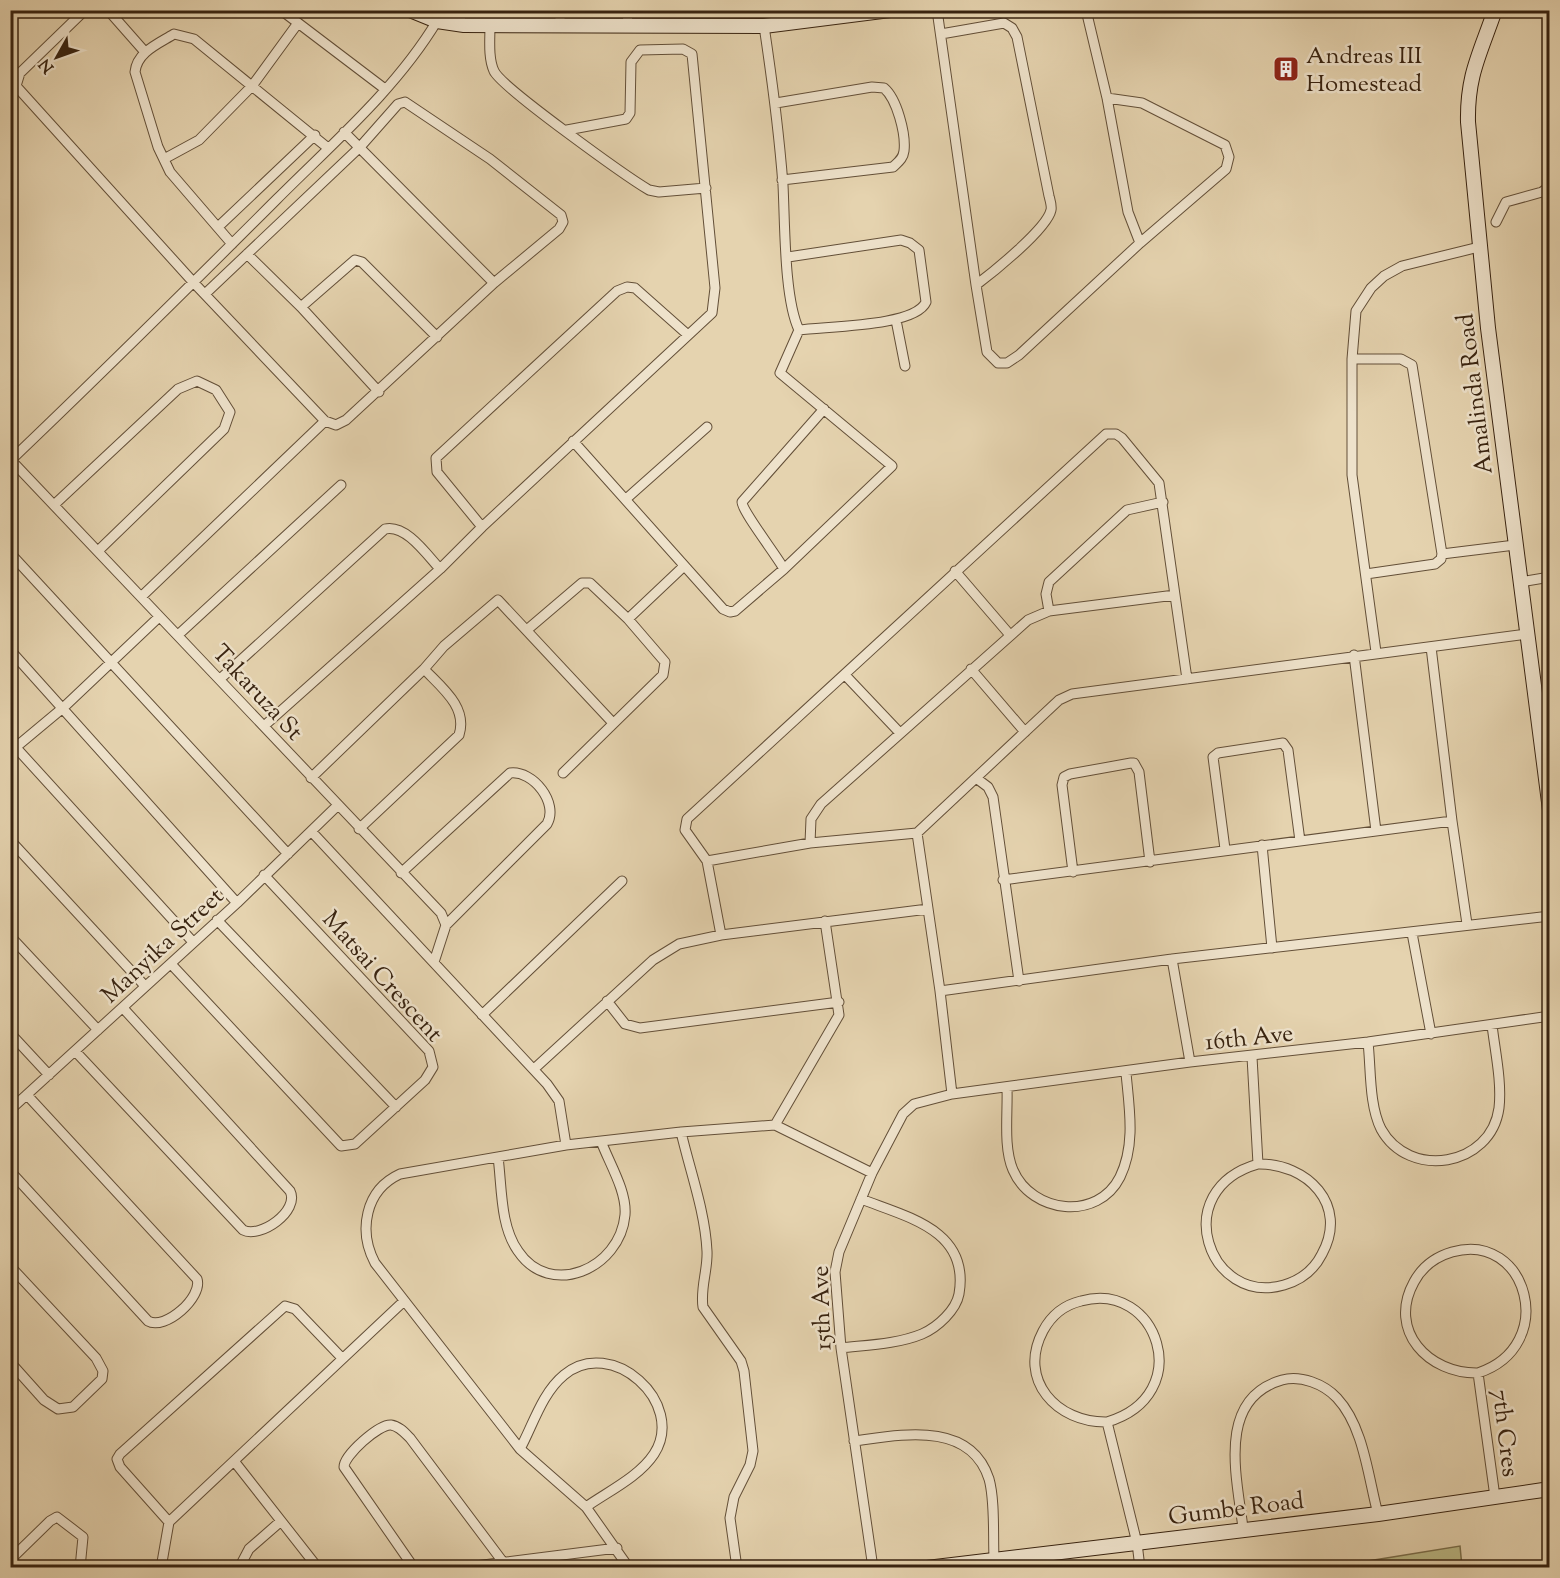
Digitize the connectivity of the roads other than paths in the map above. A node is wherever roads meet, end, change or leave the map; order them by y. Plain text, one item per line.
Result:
1 (85, 10) edge
2 (108, 10) edge
3 (282, 10) edge
4 (410, 10) edge
5 (627, 10) edge
6 (890, 10) edge
7 (937, 10) edge
8 (1086, 10) edge
9 (1495, 10) edge
10 (560, 17) edge
11 (437, 21) junction
12 (298, 23) junction
13 (490, 25) junction
14 (628, 25) junction
15 (764, 26) junction
16 (941, 34) junction
17 (145, 52) junction
18 (252, 86) junction
19 (385, 90) junction
20 (1107, 98) junction
21 (776, 103) junction
22 (567, 130) junction
23 (344, 132) junction
24 (315, 135) junction
25 (360, 147) junction
26 (328, 148) junction
27 (164, 159) junction
28 (783, 180) junction
29 (1550, 186) edge
30 (706, 188) junction
31 (1496, 222) dead end
32 (218, 227) junction
33 (1140, 243) junction
34 (232, 244) junction
35 (1479, 247) junction
36 (247, 255) junction
37 (788, 257) junction
38 (194, 283) junction
39 (495, 283) junction
40 (976, 285) junction
41 (206, 294) junction
42 (301, 307) junction
43 (896, 320) junction
44 (799, 330) junction
45 (688, 335) junction
46 (437, 337) junction
47 (1352, 359) junction
48 (905, 366) dead end
49 (379, 392) junction
50 (824, 410) junction
51 (325, 421) junction
52 (707, 427) dead end
53 (573, 441) junction
54 (11, 459) edge
55 (341, 485) dead end
56 (626, 499) junction
57 (1163, 502) junction
58 (55, 504) junction
59 (482, 527) junction
60 (1515, 545) junction
61 (98, 551) junction
62 (10, 553) edge
63 (1442, 554) junction
64 (683, 567) junction
65 (440, 569) junction
66 (784, 569) junction
67 (955, 571) junction
68 (1366, 574) junction
69 (1550, 577) edge
70 (1520, 582) junction
71 (1175, 595) junction
72 (141, 597) junction
73 (1049, 610) junction
74 (159, 617) junction
75 (628, 619) junction
76 (528, 629) junction
77 (1527, 634) junction
78 (178, 635) junction
79 (1010, 635) junction
80 (1431, 647) junction
81 (10, 650) edge
82 (1376, 652) junction
83 (1354, 655) junction
84 (111, 660) junction
85 (424, 669) junction
86 (971, 669) junction
87 (846, 676) junction
88 (220, 679) junction
89 (1187, 679) junction
90 (64, 707) junction
91 (613, 723) junction
92 (264, 726) junction
93 (1025, 732) junction
94 (900, 733) junction
95 (12, 747) edge
96 (563, 773) dead end
97 (311, 778) junction
98 (976, 778) junction
99 (337, 806) junction
100 (1550, 810) edge
101 (1452, 820) junction
102 (359, 829) junction
103 (311, 831) junction
104 (1377, 831) junction
105 (917, 833) junction
106 (10, 840) edge
107 (1300, 841) junction
108 (810, 843) junction
109 (1262, 845) junction
110 (1225, 849) junction
111 (288, 854) junction
112 (707, 861) junction
113 (1150, 862) junction
114 (1073, 872) junction
115 (401, 873) junction
116 (264, 875) junction
117 (1003, 880) junction
118 (622, 881) dead end
119 (237, 903) junction
120 (928, 909) junction
121 (1550, 916) edge
122 (217, 920) junction
123 (825, 921) junction
124 (1467, 924) junction
125 (446, 925) junction
126 (1412, 933) junction
127 (721, 935) junction
128 (10, 936) edge
129 (194, 942) junction
130 (1272, 948) junction
131 (1172, 959) junction
132 (434, 962) junction
133 (171, 964) junction
134 (1019, 981) junction
135 (145, 986) junction
136 (940, 991) junction
137 (607, 1001) junction
138 (839, 1002) junction
139 (123, 1008) junction
140 (482, 1014) junction
141 (1550, 1016) edge
142 (1492, 1025) junction
143 (98, 1030) junction
144 (10, 1033) edge
145 (1431, 1034) junction
146 (1368, 1042) junction
147 (75, 1051) junction
148 (1252, 1057) junction
149 (1190, 1062) junction
150 (534, 1069) junction
151 (1126, 1072) junction
152 (49, 1074) junction
153 (1007, 1088) junction
154 (952, 1094) junction
155 (27, 1095) junction
156 (396, 1107) junction
157 (10, 1110) edge
158 (775, 1125) junction
159 (681, 1132) junction
160 (601, 1141) junction
161 (566, 1145) junction
162 (498, 1157) junction
163 (1258, 1164) junction
164 (10, 1172) edge
165 (872, 1173) junction
166 (861, 1199) junction
167 (10, 1266) edge
168 (404, 1301) junction
169 (841, 1348) junction
170 (341, 1358) junction
171 (10, 1362) edge
172 (1478, 1373) junction
173 (1107, 1422) junction
174 (854, 1441) junction
175 (520, 1449) junction
176 (234, 1461) junction
177 (1550, 1489) edge
178 (1495, 1497) junction
179 (586, 1507) junction
180 (1378, 1514) junction
181 (281, 1521) junction
182 (169, 1522) junction
183 (1243, 1528) junction
184 (1137, 1543) junction
185 (617, 1548) junction
186 (994, 1558) junction
187 (10, 1560) edge
188 (503, 1562) junction
189 (80, 1568) edge
190 (161, 1568) edge
191 (239, 1568) edge
192 (318, 1568) edge
193 (414, 1568) edge
194 (460, 1568) edge
195 (629, 1568) edge
196 (737, 1568) edge
197 (873, 1568) edge
198 (927, 1568) edge
199 (1140, 1568) edge

1 - 38 street
2 - 17 street
3 - 12 street
4 - 11 street
5 - 14 street
6 - 15 street
7 - 16 street
8 - 20 street
9 - 35 street, Amalinda Road
10 - 13 street
10 - 14 street
11 - 13 street
11 - 19 street
12 - 18 street
12 - 19 street
13 - 22 street
14 - 15 street
15 - 21 street
16 - 40 street
16 - 40 street
17 - 18 street
17 - 27 street
18 - 24 street
18 - 27 street
19 - 23 street
20 - 33 street
20 - 33 street
21 - 28 street
21 - 28 street
22 - 30 street
22 - 30 street
23 - 25 street
23 - 26 street
24 - 26 street
24 - 32 street
25 - 36 street
25 - 39 street
25 - 39 street
26 - 34 street
27 - 32 street
28 - 37 street
29 - 31 street
30 - 45 street
32 - 34 street
33 - 40 street
34 - 38 street
35 - 47 street
35 - 60 street, Amalinda Road
36 - 41 street
36 - 42 street
37 - 43 street
37 - 44 street
38 - 41 street
38 - 54 street
39 - 46 street
41 - 51 street
42 - 46 street
42 - 49 street
43 - 44 street
43 - 48 street
44 - 50 street
45 - 53 street
45 - 59 street
46 - 49 street
47 - 63 street
47 - 68 street
49 - 51 street
50 - 66 street
50 - 66 street
51 - 72 street
52 - 56 street
53 - 56 street
53 - 59 street
54 - 58 street, Takaruza St
55 - 78 street
56 - 64 street
57 - 67 street
57 - 71 street
57 - 73 street
58 - 61 street, Takaruza St
58 - 61 street
59 - 65 street
60 - 63 street
60 - 70 street, Amalinda Road
61 - 72 street, Takaruza St
62 - 84 street
63 - 68 street
64 - 66 street
64 - 75 street
65 - 88 street
65 - 92 street
67 - 79 street
67 - 87 street
68 - 82 street
69 - 70 street
70 - 77 street, Amalinda Road
71 - 73 street
71 - 89 street
72 - 74 street, Takaruza St
73 - 79 street
74 - 78 street, Takaruza St
74 - 84 street
75 - 76 street
75 - 91 street
76 - 85 street
76 - 91 street
77 - 80 street
77 - 100 street, Amalinda Road
78 - 88 street, Takaruza St
79 - 86 street
80 - 82 street
80 - 101 street
81 - 90 street
82 - 83 street
83 - 89 street
83 - 104 street
84 - 90 street
84 - 111 street
85 - 97 street
85 - 102 street
86 - 93 street
86 - 94 street
87 - 94 street
87 - 112 street
88 - 92 street, Takaruza St
89 - 93 street
90 - 95 street
90 - 119 street
91 - 96 street
92 - 97 street, Takaruza St
93 - 98 street
94 - 108 street
95 - 129 street
97 - 99 street, Takaruza St
98 - 105 street
98 - 117 street
99 - 102 street, Takaruza St
99 - 103 street, Manyika Street
101 - 104 street
101 - 124 street
102 - 115 street, Takaruza St
103 - 111 street, Manyika Street
103 - 132 street
104 - 107 street
105 - 108 street
105 - 120 street
106 - 135 street
107 - 109 street
107 - 110 street
108 - 112 street
109 - 110 street
109 - 130 street
110 - 113 street
111 - 116 street, Manyika Street
112 - 127 street
113 - 114 street
113 - 114 street
114 - 117 street
115 - 125 street, Takaruza St
115 - 125 street
116 - 119 street, Manyika Street
116 - 156 street, Matsai Crescent
117 - 134 street
118 - 140 street
119 - 122 street, Manyika Street
120 - 123 street
120 - 136 street
121 - 124 street
122 - 129 street, Manyika Street
122 - 156 street
123 - 127 street
123 - 138 street
124 - 126 street
125 - 132 street
126 - 130 street
126 - 145 street
127 - 137 street
128 - 143 street
129 - 133 street, Manyika Street
130 - 131 street
131 - 134 street
131 - 149 street
132 - 140 street
133 - 135 street, Manyika Street
133 - 156 street, Matsai Crescent
134 - 136 street
135 - 139 street, Manyika Street
136 - 154 street
137 - 138 street
137 - 150 street
138 - 158 street
139 - 143 street, Manyika Street
139 - 147 street
140 - 150 street
141 - 142 street, 16th Ave
142 - 145 street, 16th Ave
142 - 146 street
143 - 147 street, Manyika Street
144 - 152 street
145 - 146 street, 16th Ave
146 - 148 street, 16th Ave
147 - 152 street, Manyika Street
148 - 149 street, 16th Ave
148 - 163 street
149 - 151 street, 16th Ave
150 - 161 street
151 - 153 street, 16th Ave
151 - 153 street
152 - 155 street, Manyika Street
153 - 154 street, 16th Ave
154 - 165 street, 15th Ave
155 - 157 street, Manyika Street
155 - 164 street
158 - 159 street
158 - 165 street
159 - 160 street
159 - 196 street
160 - 161 street
160 - 162 street
161 - 162 street
162 - 168 street
163 - 163 street
165 - 166 street, 15th Ave
166 - 169 street, 15th Ave
166 - 169 street
167 - 171 street
168 - 170 street
168 - 175 street
169 - 174 street, 15th Ave
170 - 176 street
170 - 182 street
172 - 172 street, 7th Cres
172 - 178 street, 7th Cres
173 - 173 street
173 - 184 street
174 - 186 street
174 - 197 street, 15th Ave
175 - 179 street
175 - 179 street
176 - 181 street
176 - 182 street
177 - 178 street, Gumbe Road
178 - 180 street, Gumbe Road
179 - 185 street
180 - 183 street, Gumbe Road
180 - 183 street
181 - 191 street
181 - 192 street
182 - 190 street
183 - 184 street, Gumbe Road
184 - 186 street, Gumbe Road
184 - 199 street
185 - 188 street
185 - 195 street
186 - 198 street, Gumbe Road
187 - 189 street
188 - 193 street
188 - 194 street

